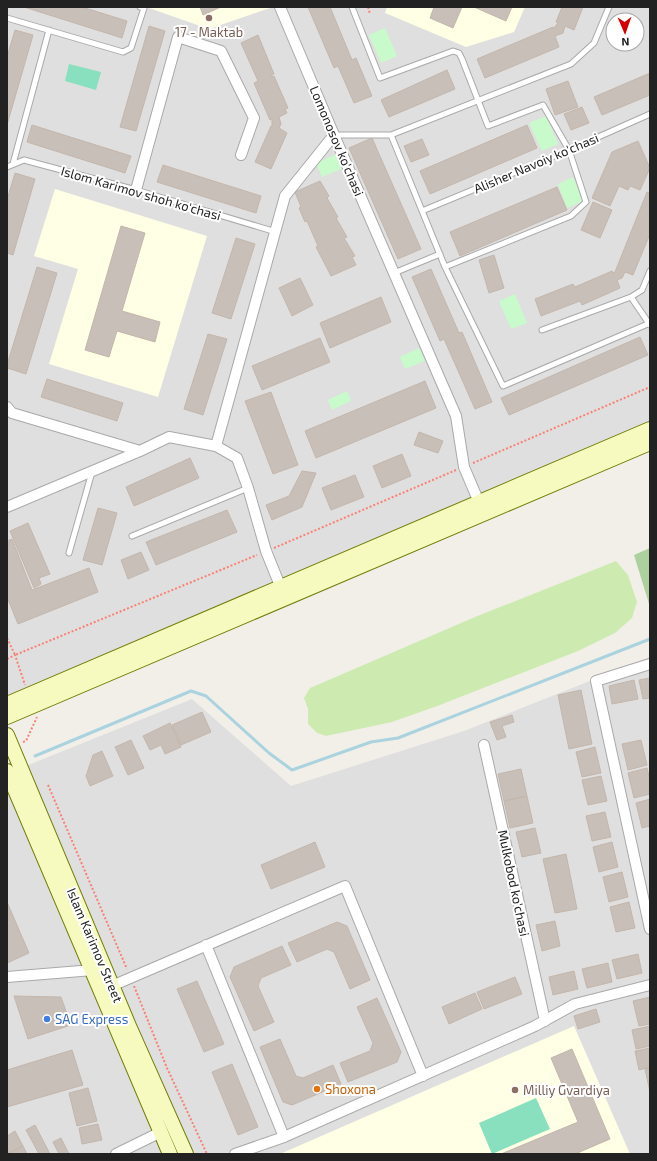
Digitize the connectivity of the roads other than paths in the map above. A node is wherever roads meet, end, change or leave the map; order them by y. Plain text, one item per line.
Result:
1 (140, 7) edge
2 (280, 7) edge
3 (352, 7) edge
4 (609, 7) edge
5 (7, 18) edge
6 (49, 30) junction
7 (479, 102) junction
8 (650, 114) edge
9 (334, 135) junction
10 (391, 135) junction
11 (569, 150) junction
12 (241, 155) dead end
13 (13, 164) junction
14 (7, 167) edge
15 (136, 190) junction
16 (422, 211) junction
17 (276, 232) junction
18 (440, 254) junction
19 (445, 267) junction
20 (650, 271) edge
21 (394, 273) junction
22 (632, 296) junction
23 (650, 324) edge
24 (542, 330) dead end
25 (7, 407) edge
26 (650, 429) edge
27 (650, 442) edge
28 (216, 446) junction
29 (140, 451) junction
30 (92, 471) junction
31 (248, 488) junction
32 (7, 507) edge
33 (481, 507) junction
34 (132, 536) dead end
35 (69, 553) dead end
36 (282, 593) junction
37 (650, 664) edge
38 (7, 704) edge
39 (7, 717) edge
40 (7, 734) edge
41 (484, 745) dead end
42 (7, 771) edge
43 (650, 929) edge
44 (206, 945) junction
45 (93, 970) junction
46 (7, 977) edge
47 (650, 984) edge
48 (107, 987) junction
49 (544, 1021) junction
50 (422, 1076) junction
51 (161, 1132) junction
52 (284, 1137) junction
53 (121, 1153) edge
54 (170, 1154) edge
55 (186, 1154) edge
56 (235, 1154) edge

1 - 6 lane
2 - 9 street, Lomonosov ko'chasi
3 - 7 lane
4 - 7 lane
5 - 6 lane
6 - 13 lane
7 - 10 lane
7 - 11 lane
8 - 11 lane, Alisher Navoiy ko'chasi
9 - 10 lane
9 - 17 street
9 - 21 street, Lomonosov ko'chasi
10 - 16 lane
11 - 16 lane, Alisher Navoiy ko'chasi
11 - 19 lane
12 - 15 street
13 - 14 lane, Islom Karimov shoh ko'chasi
13 - 15 lane, Islom Karimov shoh ko'chasi
15 - 17 lane, Islom Karimov shoh ko'chasi
16 - 18 lane
17 - 28 street
18 - 19 lane
18 - 21 lane
19 - 23 lane
20 - 22 lane
21 - 33 street, Lomonosov ko'chasi
22 - 23 lane
22 - 24 lane
25 - 29 street
26 - 33 main road
27 - 33 main road
28 - 29 street
28 - 31 street
29 - 30 street
30 - 32 street
30 - 35 lane
31 - 34 lane
31 - 36 street
33 - 36 main road
36 - 38 main road
36 - 39 main road
37 - 43 street
40 - 48 main road, Islam Karimov Street
41 - 49 street, Mulkobod ko'chasi
42 - 45 main road, Islam Karimov Street
44 - 48 street
44 - 50 street
44 - 52 street
45 - 46 street
45 - 48 main road, Islam Karimov Street
47 - 49 street
48 - 51 main road, Islam Karimov Street
48 - 55 main road, Islam Karimov Street
49 - 50 street
50 - 52 street
51 - 53 street
51 - 54 main road, Islam Karimov Street
52 - 56 street

